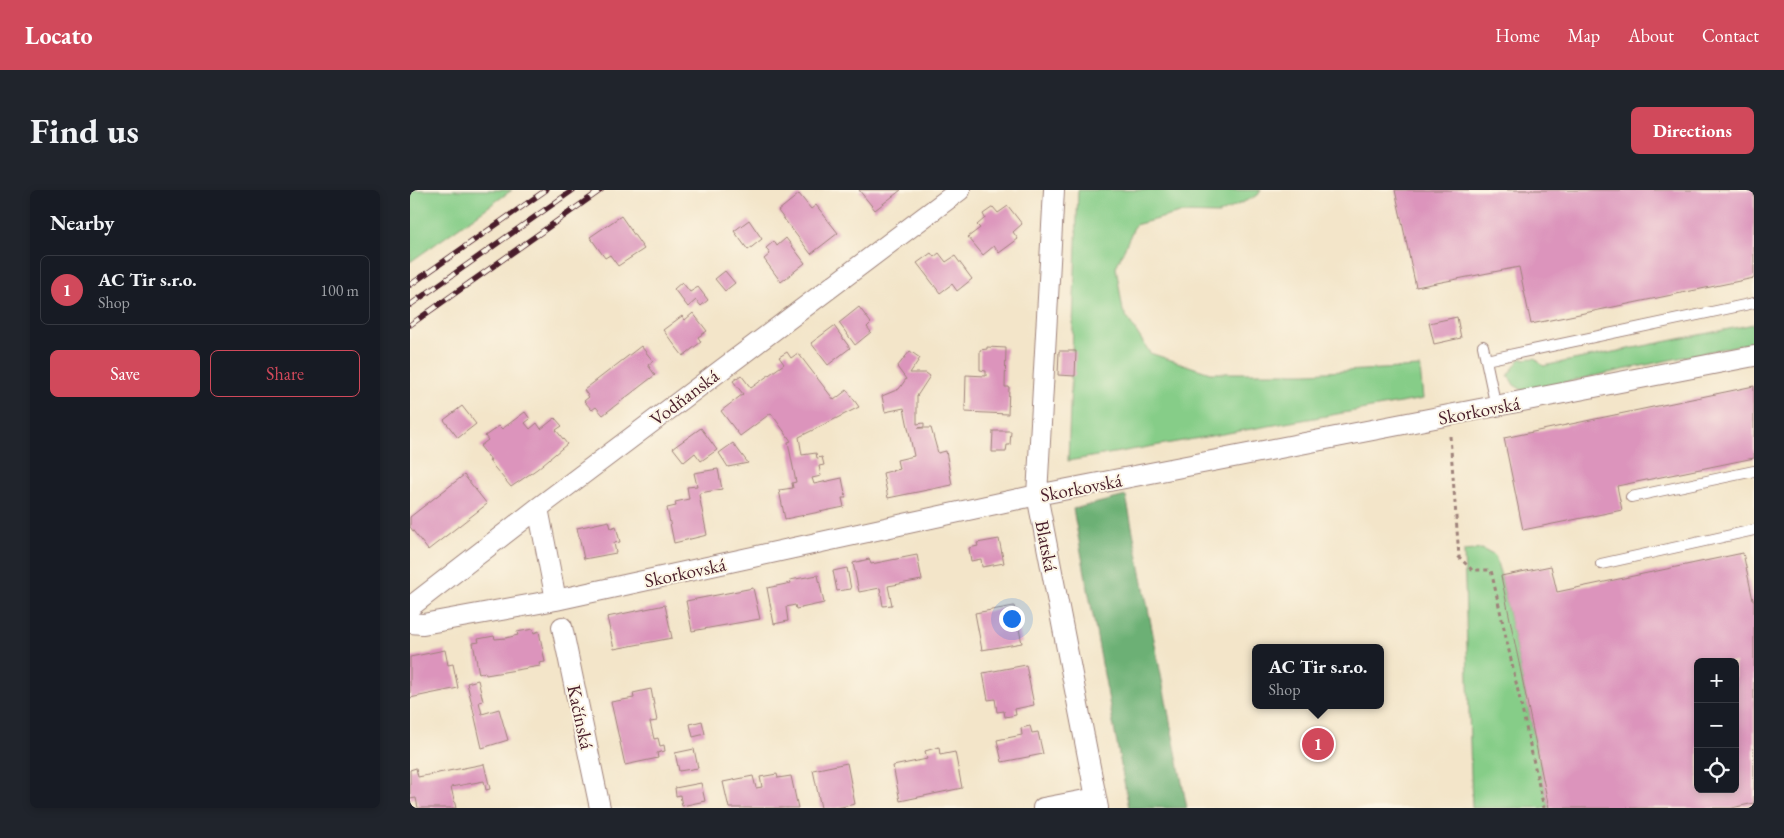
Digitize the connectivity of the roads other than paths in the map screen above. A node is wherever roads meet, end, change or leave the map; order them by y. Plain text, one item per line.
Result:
1 (960, 190) edge
2 (1054, 190) edge
3 (1754, 303) edge
4 (1482, 346) dead end
5 (1754, 356) edge
6 (1486, 360) junction
7 (1496, 407) junction
8 (1754, 470) edge
9 (1037, 495) junction
10 (1631, 496) dead end
11 (538, 508) junction
12 (1754, 530) edge
13 (1601, 564) dead end
14 (556, 600) junction
15 (410, 607) edge
16 (410, 624) edge
17 (562, 627) dead end
18 (1097, 803) edge
19 (600, 808) edge
20 (1044, 808) edge

1 - 11 street, Vodňanská
2 - 9 street, Blatská
3 - 6 lane
4 - 6 lane
5 - 7 street, Skorkovská
6 - 7 lane
7 - 9 street, Skorkovská
8 - 10 lane
9 - 14 street, Skorkovská
9 - 18 street, Blatská
11 - 14 street
11 - 15 street, Vodňanská
12 - 13 lane
14 - 16 street, Skorkovská
17 - 19 street, Kačínská
18 - 20 street

